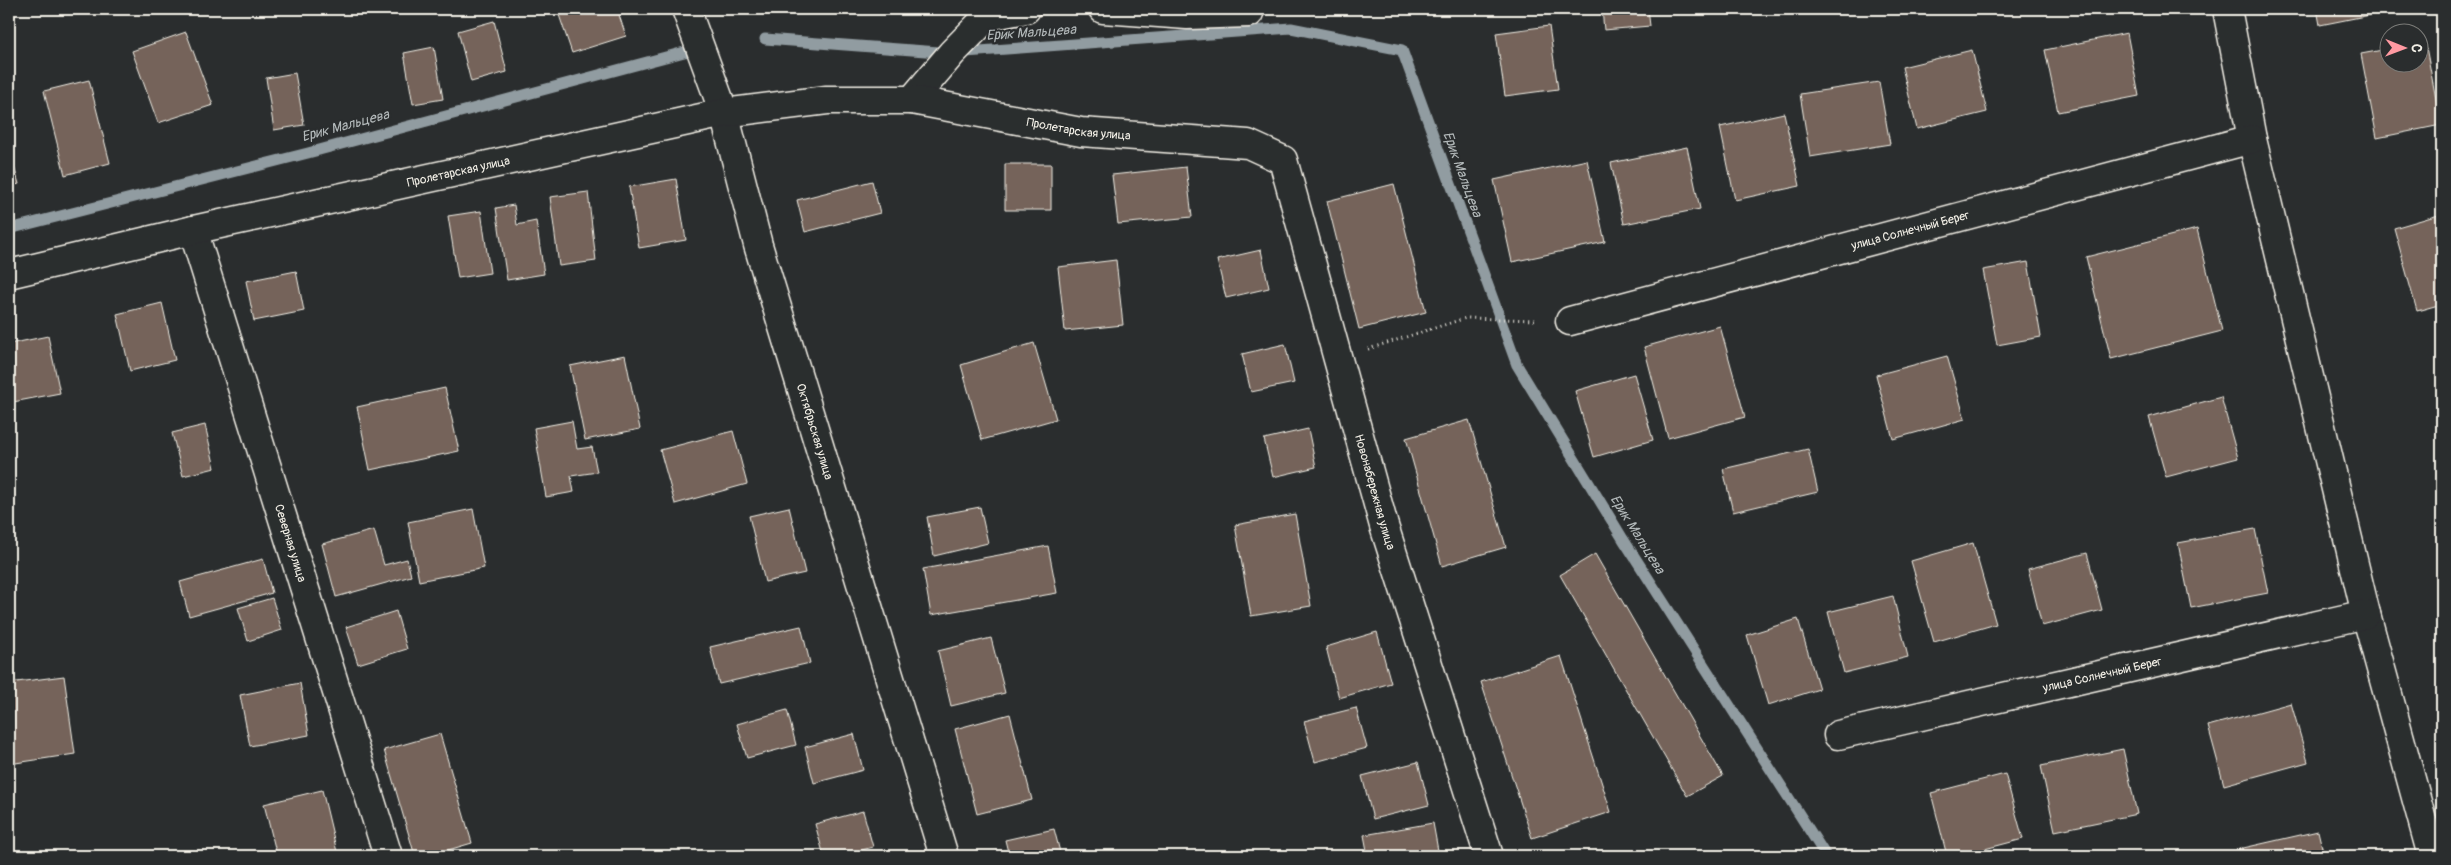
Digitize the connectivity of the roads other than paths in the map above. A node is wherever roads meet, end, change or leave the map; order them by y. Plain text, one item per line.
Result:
1 (686, 9) edge
2 (1026, 9) edge
3 (1103, 9) edge
4 (2227, 9) edge
5 (1249, 11) edge
6 (912, 100) junction
7 (724, 114) junction
8 (2252, 139) junction
9 (1248, 144) joint
10 (192, 230) junction
11 (9, 274) edge
12 (1570, 321) dead end
13 (2366, 614) junction
14 (1838, 735) dead end
15 (388, 856) edge
16 (944, 856) edge
17 (1490, 856) edge
18 (2432, 856) edge

1 - 7 street, Октябрьская улица
2 - 6 street
3 - 5 street
4 - 8 street
6 - 7 street, Пролетарская улица
6 - 9 street, Пролетарская улица
7 - 10 street, Пролетарская улица
7 - 16 street, Октябрьская улица
8 - 12 street, улица Солнечный Берег
8 - 13 street
9 - 17 street, Новонабережная улица
10 - 11 street, Пролетарская улица
10 - 15 street, Северная улица
13 - 14 street, улица Солнечный Берег
13 - 18 street

